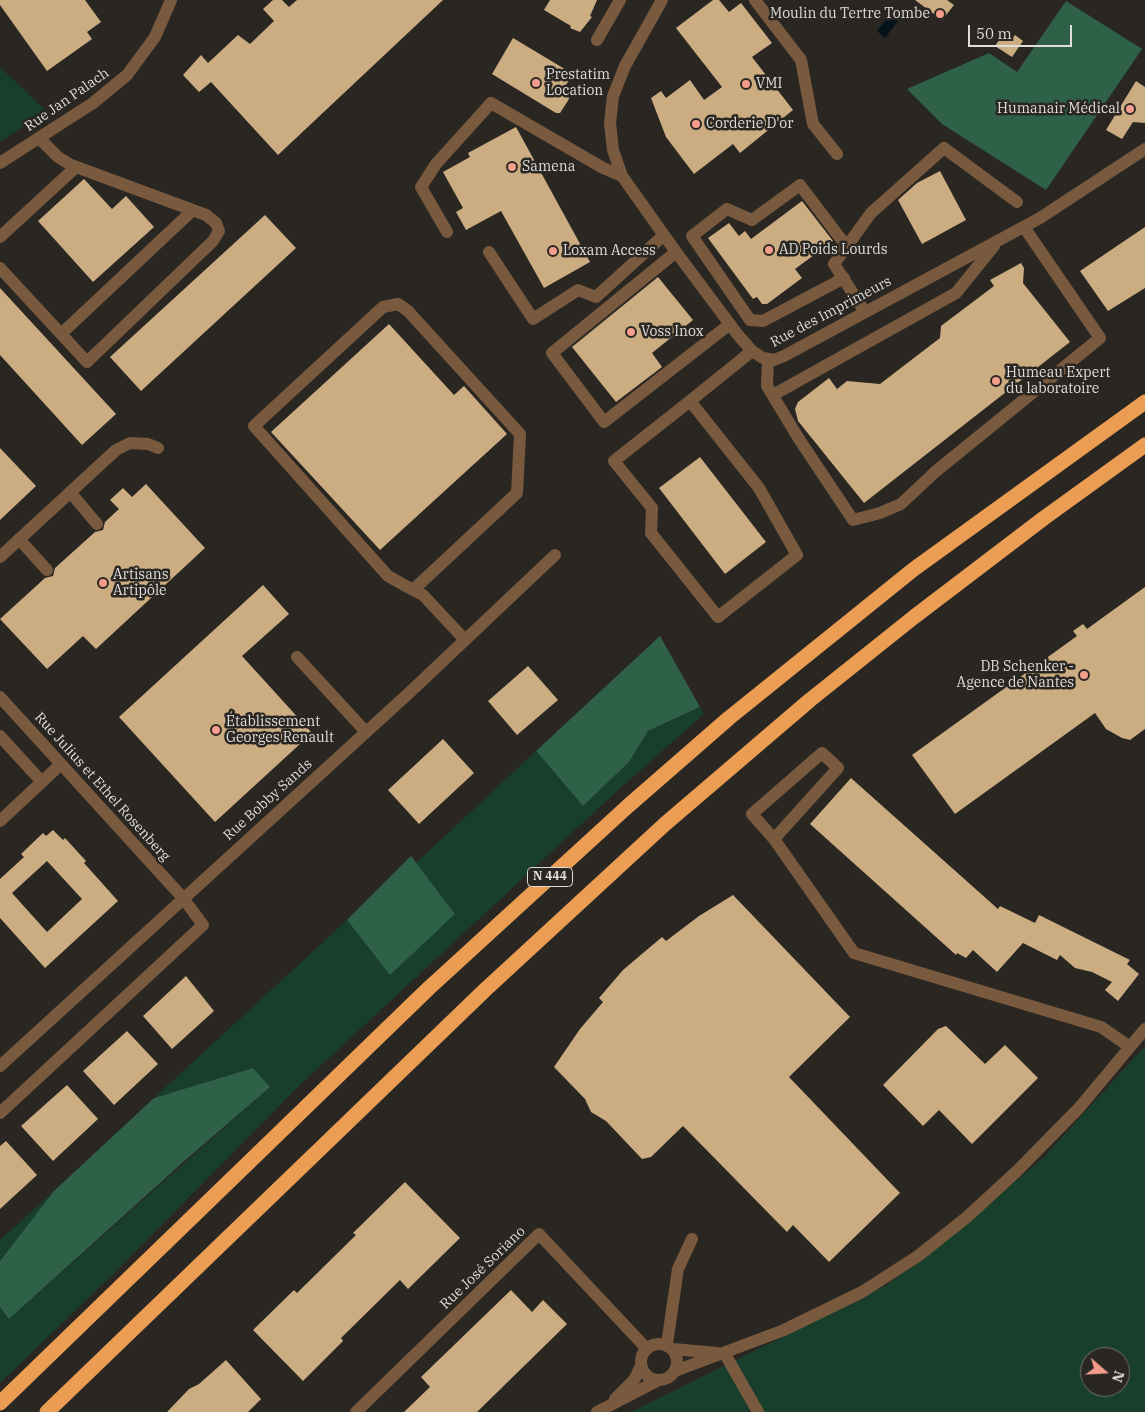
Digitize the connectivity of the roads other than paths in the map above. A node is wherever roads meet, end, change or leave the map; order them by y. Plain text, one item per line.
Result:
1 (172, 0) edge
2 (620, 0) edge
3 (662, 0) edge
4 (755, 0) edge
5 (597, 40) dead end
6 (39, 138) junction
7 (1145, 149) edge
8 (838, 154) dead end
9 (0, 163) edge
10 (76, 167) junction
11 (622, 176) junction
12 (1017, 202) dead end
13 (193, 210) junction
14 (1024, 227) junction
15 (447, 232) dead end
16 (664, 235) junction
17 (0, 237) edge
18 (999, 240) junction
19 (847, 247) junction
20 (489, 252) dead end
21 (676, 252) junction
22 (0, 268) edge
23 (844, 278) junction
24 (865, 312) junction
25 (730, 324) junction
26 (61, 334) junction
27 (752, 351) junction
28 (768, 359) junction
29 (773, 395) junction
30 (690, 401) junction
31 (1145, 402) edge
32 (1145, 445) edge
33 (158, 448) dead end
34 (70, 492) junction
35 (97, 524) dead end
36 (19, 539) junction
37 (555, 555) dead end
38 (0, 557) edge
39 (47, 570) dead end
40 (413, 590) junction
41 (465, 640) junction
42 (297, 657) dead end
43 (0, 697) edge
44 (366, 732) junction
45 (0, 736) edge
46 (61, 764) junction
47 (42, 782) junction
48 (0, 821) edge
49 (774, 839) junction
50 (183, 898) junction
51 (1145, 1029) edge
52 (1130, 1047) junction
53 (0, 1066) edge
54 (0, 1113) edge
55 (692, 1239) dead end
56 (670, 1347) junction
57 (647, 1349) junction
58 (725, 1354) junction
59 (641, 1366) junction
60 (675, 1372) junction
61 (659, 1380) junction
62 (0, 1403) edge
63 (47, 1412) edge
64 (356, 1412) edge
65 (598, 1412) edge
66 (758, 1412) edge

1 - 6 street, Rue Jan Palach
2 - 5 street
3 - 11 street, Rue des Imprimeurs
4 - 8 street
6 - 9 street, Rue Jan Palach
6 - 10 street
7 - 14 street, Rue des Imprimeurs
10 - 13 street
10 - 17 street
11 - 15 street
11 - 16 street, Rue des Imprimeurs
12 - 19 street
13 - 26 street
13 - 26 street
14 - 18 street, Rue des Imprimeurs
14 - 29 street
16 - 20 street
16 - 21 street, Rue des Imprimeurs
18 - 24 street, Rue des Imprimeurs
18 - 29 street
19 - 23 street
19 - 23 street
21 - 25 street, Rue des Imprimeurs
21 - 25 street
22 - 26 street
23 - 24 street
24 - 28 street, Rue des Imprimeurs
25 - 27 street, Rue des Imprimeurs
27 - 28 street, Rue des Imprimeurs
27 - 30 street
28 - 29 street
30 - 30 street
31 - 62 highway, N 444
32 - 63 highway, N 444
33 - 34 street
34 - 35 street
34 - 36 street
36 - 38 street
36 - 39 street
37 - 41 street, Rue Bobby Sands
40 - 40 street
40 - 41 street
41 - 44 street, Rue Bobby Sands
42 - 44 street
43 - 46 street, Rue Julius et Ethel Rosenberg
44 - 50 street, Rue Bobby Sands
45 - 47 street
46 - 47 street
46 - 50 street, Rue Julius et Ethel Rosenberg
47 - 48 street
49 - 49 street
49 - 52 street
50 - 53 street, Rue Bobby Sands
50 - 54 street, Rue Julius et Ethel Rosenberg
51 - 52 street
52 - 58 street
55 - 56 street
56 - 57 street
56 - 58 street
56 - 60 street
57 - 59 street
57 - 64 street, Rue José Soriano
58 - 60 street
58 - 66 street
59 - 61 street
59 - 65 street
60 - 61 street
61 - 65 street

